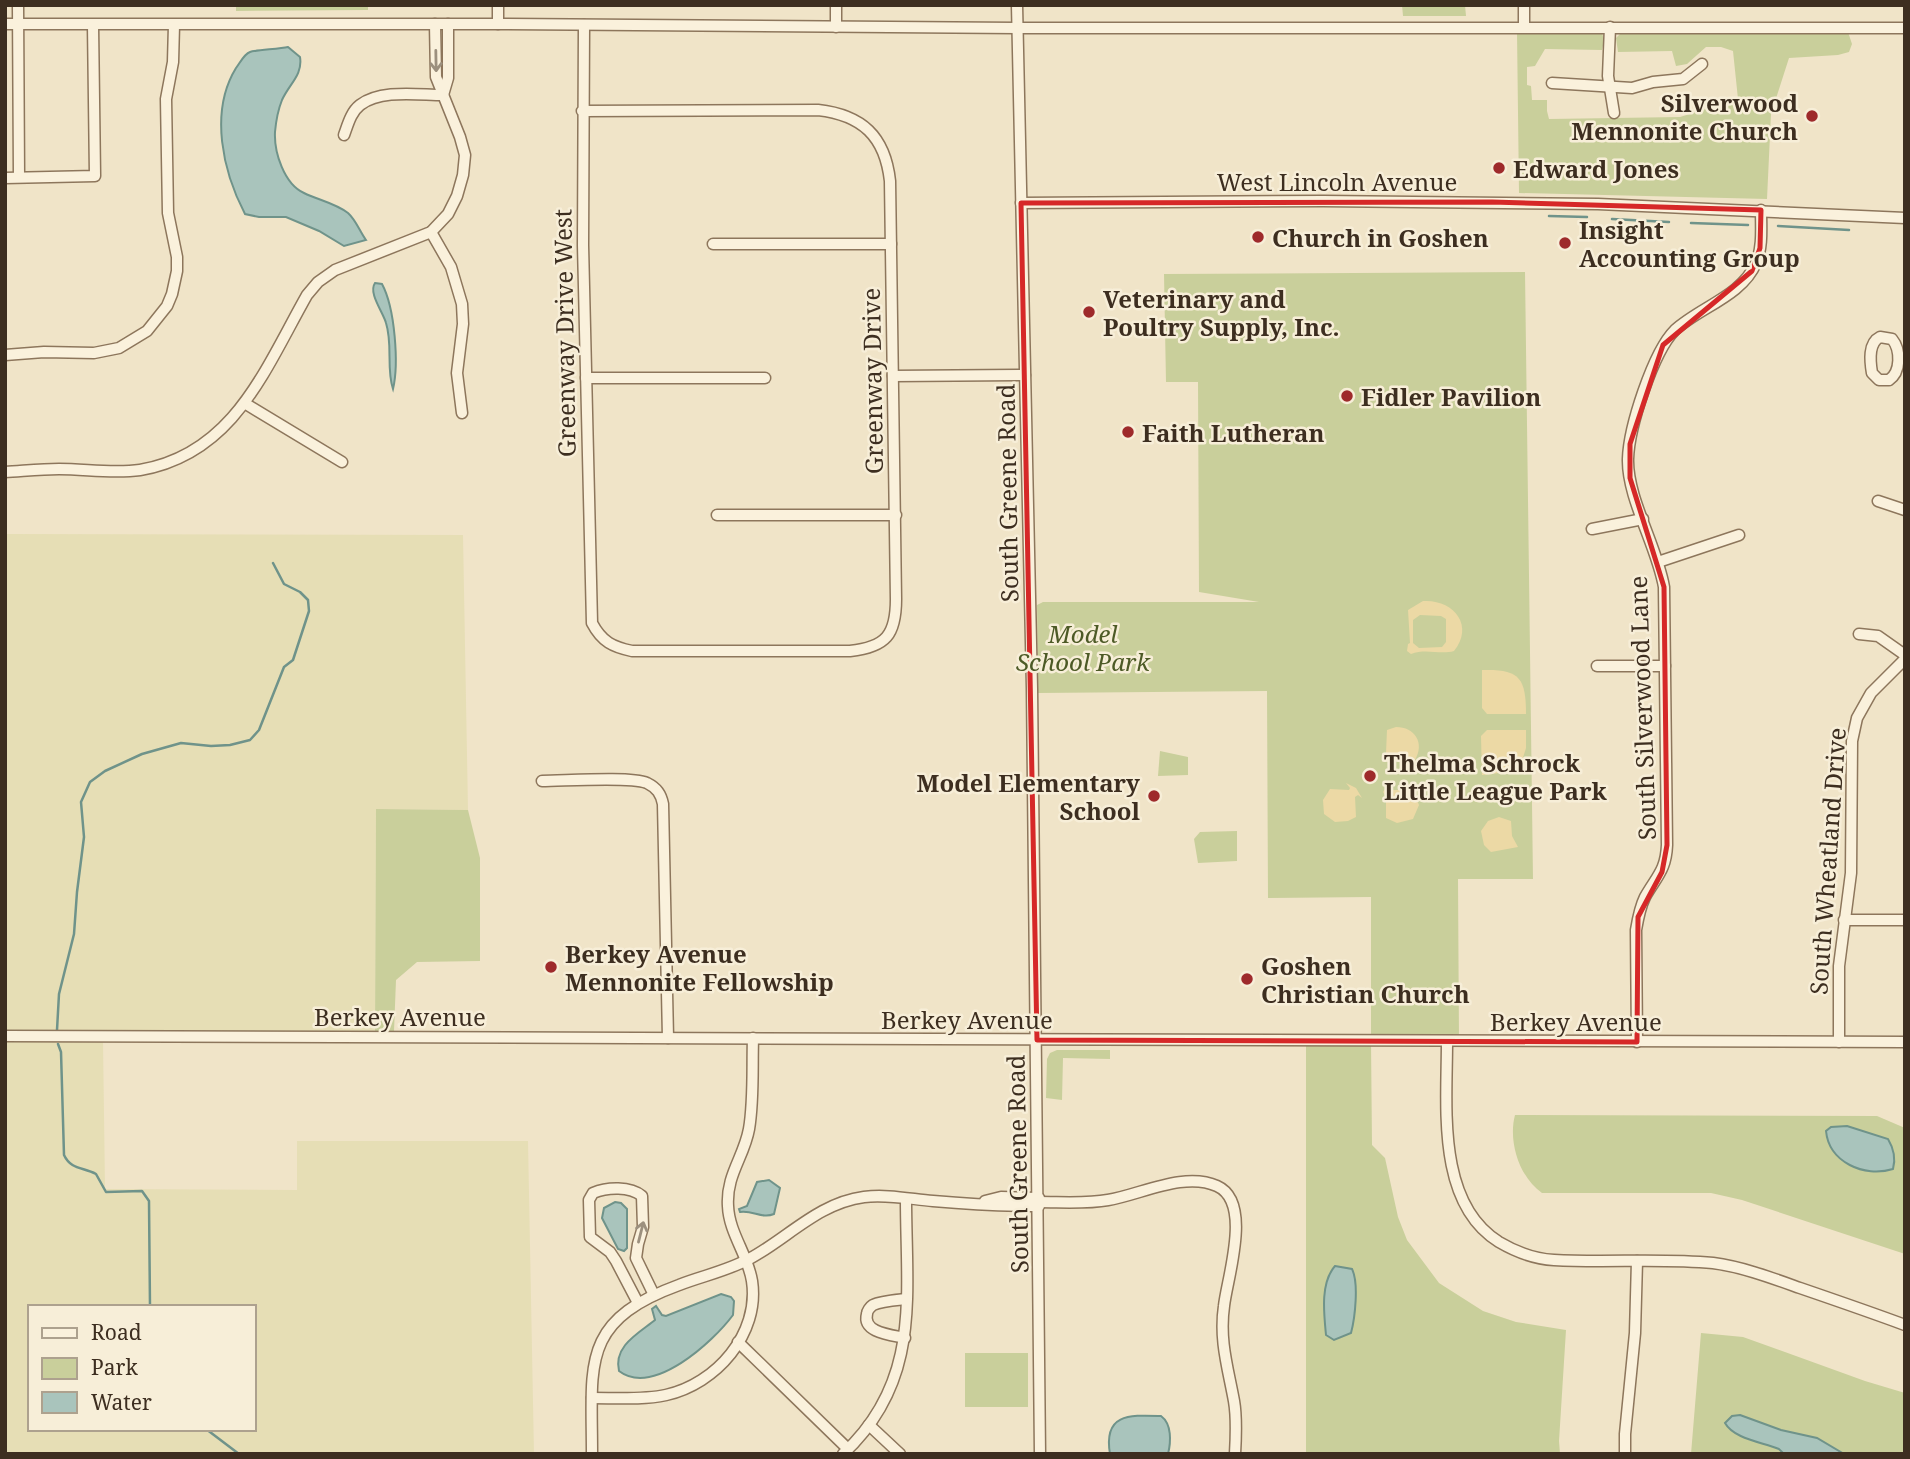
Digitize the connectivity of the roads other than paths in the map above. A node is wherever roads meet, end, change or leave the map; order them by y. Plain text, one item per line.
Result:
1 (498, 5) edge
2 (836, 5) edge
3 (1017, 5) edge
4 (1524, 5) edge
5 (18, 6) edge
6 (5, 24) edge
7 (18, 24) junction
8 (93, 24) junction
9 (435, 24) junction
10 (448, 24) junction
11 (498, 24) junction
12 (174, 25) junction
13 (584, 25) junction
14 (836, 27) junction
15 (1524, 27) junction
16 (1610, 27) junction
17 (1017, 28) junction
18 (1905, 28) edge
19 (1702, 64) dead end
20 (1552, 83) dead end
21 (1610, 88) junction
22 (443, 95) junction
23 (582, 111) junction
24 (1614, 113) dead end
25 (344, 135) dead end
26 (19, 177) junction
27 (5, 178) edge
28 (1021, 203) junction
29 (1761, 210) junction
30 (1905, 218) edge
31 (431, 232) junction
32 (713, 244) dead end
33 (891, 244) junction
34 (5, 355) edge
35 (1026, 375) junction
36 (893, 376) junction
37 (586, 378) junction
38 (765, 378) dead end
39 (246, 404) junction
40 (462, 413) dead end
41 (342, 462) dead end
42 (5, 472) edge
43 (1878, 501) dead end
44 (1905, 510) edge
45 (717, 515) dead end
46 (896, 515) junction
47 (1643, 519) junction
48 (1592, 529) dead end
49 (1739, 535) dead end
50 (1658, 562) junction
51 (1859, 634) dead end
52 (887, 639) joint
53 (1905, 657) edge
54 (1597, 666) dead end
55 (1665, 666) junction
56 (542, 781) dead end
57 (1844, 920) junction
58 (1905, 920) edge
59 (5, 1036) edge
60 (668, 1038) junction
61 (752, 1038) junction
62 (1037, 1040) junction
63 (1447, 1042) junction
64 (1637, 1042) junction
65 (1839, 1042) junction
66 (1905, 1042) edge
67 (905, 1199) junction
68 (1039, 1202) junction
69 (746, 1261) junction
70 (1637, 1261) junction
71 (654, 1295) junction
72 (906, 1299) junction
73 (638, 1303) junction
74 (1905, 1325) edge
75 (905, 1338) junction
76 (738, 1342) junction
77 (592, 1398) junction
78 (869, 1424) junction
79 (845, 1451) edge
80 (592, 1454) edge
81 (900, 1454) edge
82 (1040, 1454) edge
83 (1235, 1454) edge
84 (1625, 1454) edge

1 - 11 street
2 - 14 street
3 - 17 street, South Greene Road
4 - 15 street
5 - 7 street
6 - 7 street
7 - 8 street
7 - 26 street
8 - 12 street
8 - 26 street
9 - 10 street
9 - 12 street
9 -> 22 street
10 - 11 street
10 - 22 street
11 - 13 street
12 - 34 street
13 - 14 street
13 - 23 street, Greenway Drive West
14 - 17 street
15 - 16 street
15 - 17 street
16 - 18 street
16 - 21 street
17 - 28 street, South Greene Road
19 - 21 street
20 - 21 street
21 - 24 street
22 - 25 street
22 - 31 street
23 - 33 street, Greenway Drive
23 - 37 street, Greenway Drive West
26 - 27 street
28 - 29 street, West Lincoln Avenue
28 - 35 street, South Greene Road
29 - 30 street, West Lincoln Avenue
29 - 47 street, South Silverwood Lane
31 - 39 street
31 - 40 street
32 - 33 street
33 - 36 street, Greenway Drive
35 - 36 street
35 - 62 street, South Greene Road
36 - 46 street, Greenway Drive
37 - 38 street
37 - 52 street, Greenway Drive West
39 - 41 street
39 - 42 street
43 - 44 street
45 - 46 street
46 - 52 street, Greenway Drive
47 - 48 street
47 - 50 street, South Silverwood Lane
49 - 50 street
50 - 55 street, South Silverwood Lane
51 - 53 street
53 - 57 street, South Wheatland Drive
54 - 55 street
55 - 64 street, South Silverwood Lane
56 - 60 street
57 - 58 street
57 - 65 street, South Wheatland Drive
59 - 60 street, Berkey Avenue
60 - 61 street, Berkey Avenue
61 - 62 street, Berkey Avenue
61 - 69 street
62 - 63 street, Berkey Avenue
62 - 68 street, South Greene Road
63 - 64 street, Berkey Avenue
63 - 70 street
64 - 65 street, Berkey Avenue
65 - 66 street, Berkey Avenue
67 - 68 street
67 - 69 street
67 - 72 street
68 - 82 street, South Greene Road
68 - 83 street
69 - 71 street
69 - 76 street
70 - 74 street
70 - 84 street
71 - 73 street
71 -> 73 street
72 - 75 street
72 - 75 street
73 - 77 street
75 - 78 street
76 - 77 street
76 - 79 street
77 - 80 street
78 - 79 street
78 - 81 street

